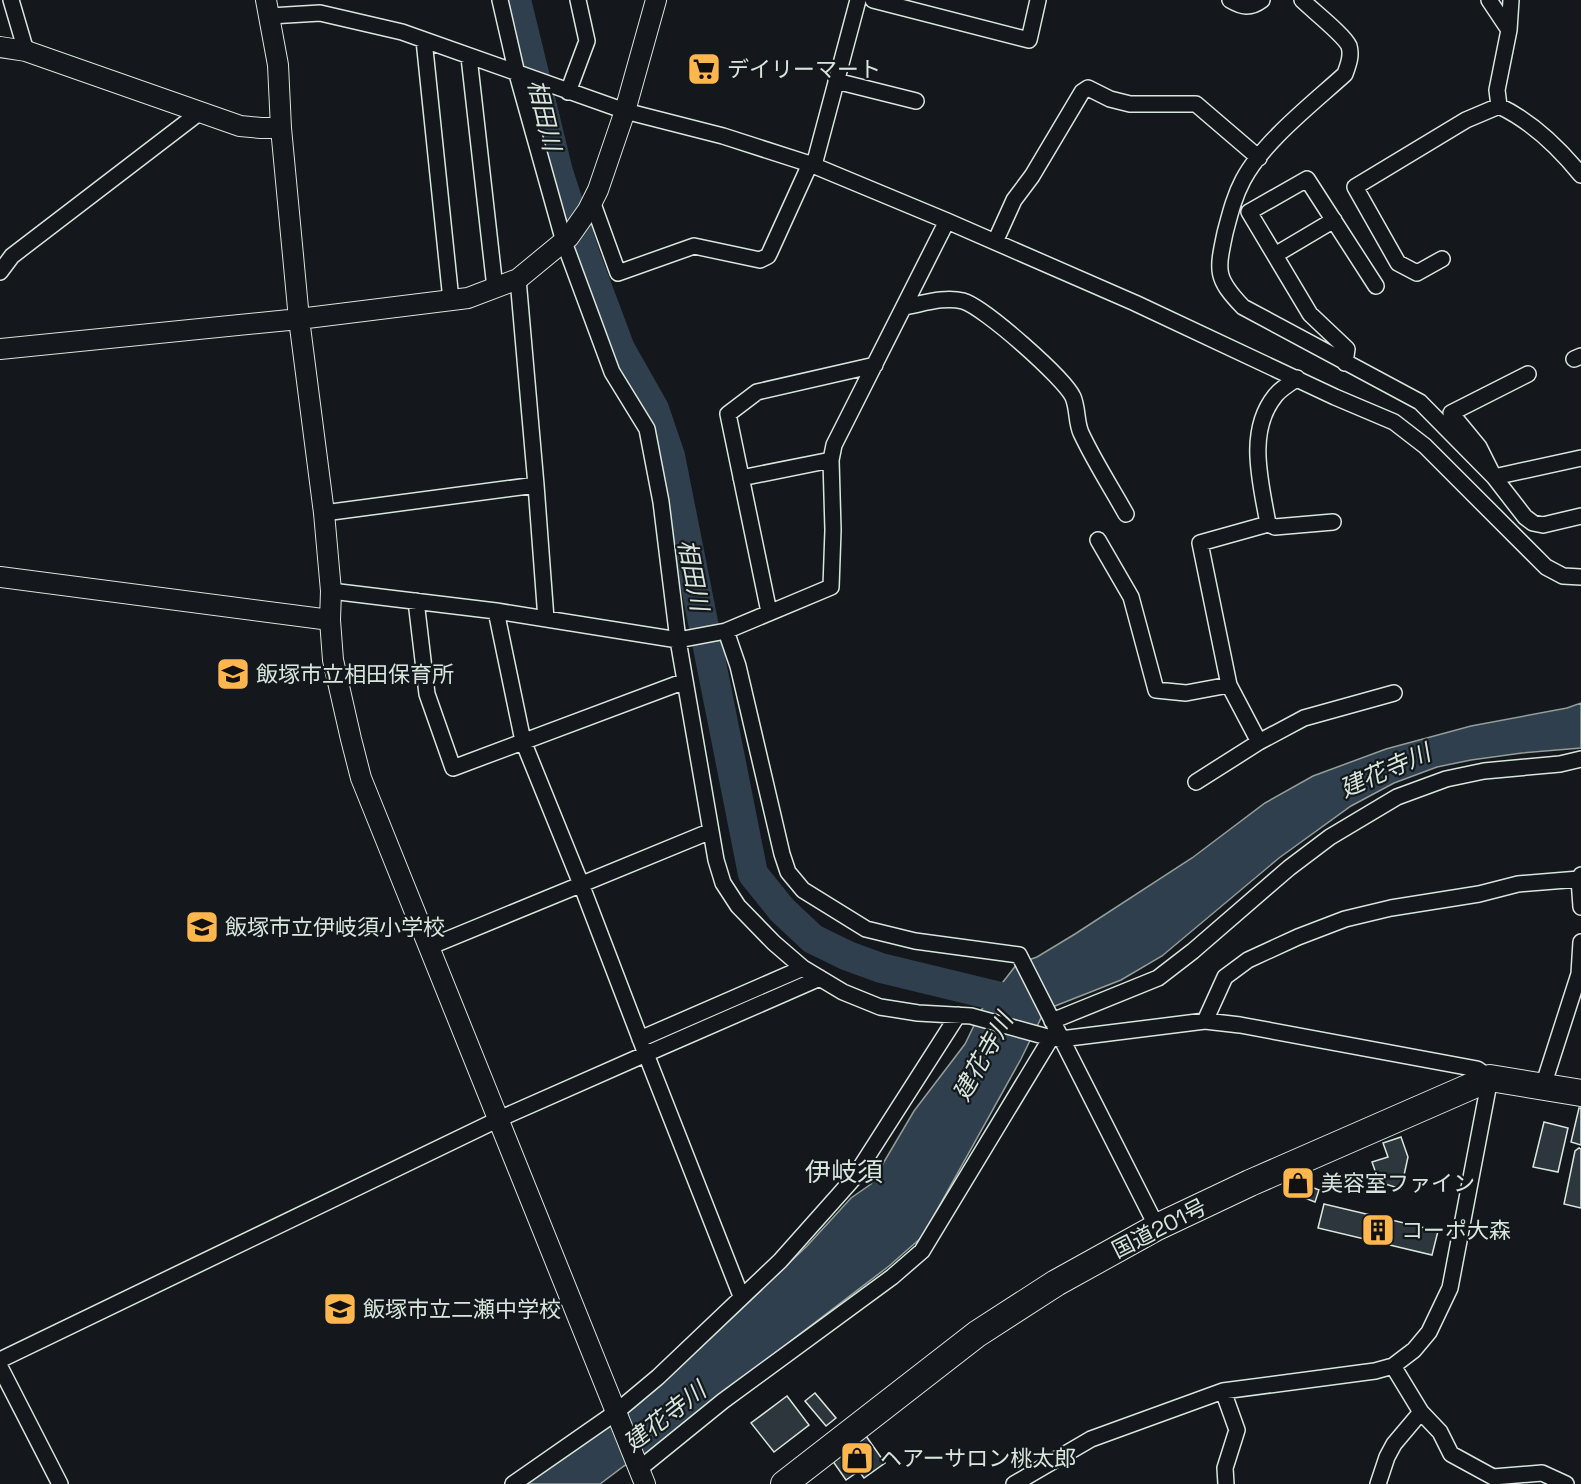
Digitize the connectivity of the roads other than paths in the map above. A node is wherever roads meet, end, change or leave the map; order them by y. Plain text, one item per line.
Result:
1 (10, 0) edge
2 (500, 0) edge
3 (578, 0) edge
4 (656, 0) edge
5 (858, 0) edge
6 (873, 0) edge
7 (1038, 0) edge
8 (1230, 0) edge
9 (1262, 0) edge
10 (1302, 0) edge
11 (1489, 0) edge
12 (1511, 0) edge
13 (268, 8) edge
14 (1509, 30) junction
15 (424, 40) junction
16 (0, 48) edge
17 (26, 51) junction
18 (470, 57) junction
19 (519, 75) junction
20 (836, 81) junction
21 (568, 92) junction
22 (916, 101) dead end
23 (1499, 106) junction
24 (200, 111) junction
25 (625, 111) junction
26 (281, 128) junction
27 (1259, 158) junction
28 (812, 165) junction
29 (1581, 175) edge
30 (590, 205) junction
31 (1334, 220) junction
32 (947, 221) junction
33 (566, 239) junction
34 (995, 242) junction
35 (1275, 255) junction
36 (1442, 259) dead end
37 (0, 272) edge
38 (518, 279) junction
39 (1376, 286) dead end
40 (495, 288) junction
41 (451, 300) junction
42 (904, 307) junction
43 (299, 319) junction
44 (0, 349) edge
45 (1345, 363) junction
46 (874, 365) junction
47 (1528, 374) dead end
48 (1297, 378) junction
49 (1581, 458) edge
50 (831, 460) junction
51 (1494, 477) junction
52 (741, 478) junction
53 (536, 485) junction
54 (324, 513) junction
55 (1126, 514) dead end
56 (1581, 516) edge
57 (1333, 522) dead end
58 (1268, 524) junction
59 (1098, 540) dead end
60 (0, 576) edge
61 (1581, 577) edge
62 (330, 591) junction
63 (416, 602) junction
64 (496, 612) junction
65 (769, 612) junction
66 (546, 619) junction
67 (330, 620) junction
68 (726, 631) junction
69 (678, 639) junction
70 (685, 681) junction
71 (1229, 685) junction
72 (1394, 693) dead end
73 (523, 741) junction
74 (1259, 742) junction
75 (1581, 759) edge
76 (1196, 782) dead end
77 (711, 831) junction
78 (1580, 877) edge
79 (581, 884) junction
80 (1581, 907) edge
81 (1581, 942) edge
82 (429, 947) junction
83 (803, 968) junction
84 (820, 978) junction
85 (965, 1016) junction
86 (1050, 1018) junction
87 (1205, 1022) junction
88 (1052, 1038) junction
89 (640, 1039) junction
90 (646, 1054) junction
91 (1490, 1078) junction
92 (1543, 1086) junction
93 (1581, 1093) edge
94 (499, 1119) junction
95 (1157, 1227) junction
96 (741, 1296) junction
97 (0, 1360) edge
98 (1394, 1366) junction
99 (0, 1367) edge
100 (1223, 1391) junction
101 (1420, 1412) junction
102 (616, 1415) junction
103 (640, 1473) edge
104 (1543, 1479) edge
105 (60, 1484) edge
106 (513, 1484) edge
107 (784, 1484) edge
108 (1014, 1484) edge
109 (1226, 1484) edge
110 (1378, 1484) edge
111 (1566, 1484) edge

1 - 17 street
2 - 19 street
3 - 21 street
4 - 25 street
5 - 20 street
6 - 7 street
8 - 9 street
10 - 27 street
11 - 14 street
12 - 14 street
13 - 15 street
13 - 26 street
14 - 23 street
15 - 18 street
15 - 41 street
16 - 17 street
17 - 24 street
18 - 19 street
18 - 40 street
19 - 21 street
19 - 33 street
20 - 22 street
20 - 28 street
21 - 25 street
23 - 29 street
23 - 36 street
24 - 26 street
24 - 37 street
25 - 28 street
25 - 30 street
26 - 43 street
27 - 34 street
27 - 45 street
28 - 30 street
28 - 32 street
30 - 33 street
31 - 35 street
31 - 35 street
31 - 39 street
32 - 34 street
32 - 42 street
33 - 38 street
33 - 69 street
34 - 48 street
35 - 45 street
38 - 40 street
38 - 53 street
40 - 41 street
41 - 43 street
42 - 46 street
42 - 55 street
43 - 44 street
43 - 54 street
45 - 51 street
46 - 50 street
46 - 52 street
47 - 51 street
48 - 58 street
48 - 61 street
49 - 51 street
50 - 52 street
50 - 65 street
51 - 56 street
52 - 65 street
53 - 54 street
53 - 66 street
54 - 62 street
57 - 58 street
58 - 71 street
59 - 71 street
60 - 67 street
62 - 63 street
62 - 67 street
63 - 64 street
63 - 73 street
64 - 66 street
64 - 73 street
65 - 68 street
66 - 69 street
67 - 82 street
68 - 69 street
68 - 86 street
69 - 70 street
70 - 73 street
70 - 77 street
71 - 74 street
72 - 74 street
73 - 79 street
74 - 76 street
75 - 86 street
77 - 79 street
77 - 83 street
78 - 80 street
78 - 87 street
79 - 82 street
79 - 89 street
81 - 92 street
82 - 94 street
83 - 84 street
83 - 89 street
84 - 85 street
84 - 90 street
85 - 88 street
85 - 96 street
86 - 88 street
87 - 88 street
87 - 91 street
88 - 95 street
88 - 103 street
89 - 90 street
90 - 94 street
90 - 96 street
91 - 92 highway
91 - 95 highway, 国道201号
91 - 98 street
92 - 93 highway
94 - 97 street
94 - 102 street
95 - 107 highway, 国道201号
96 - 102 street
98 - 100 street
98 - 101 street
99 - 105 street
100 - 108 street
100 - 109 street
101 - 104 street
101 - 110 street
102 - 103 street
102 - 106 street
104 - 111 street

